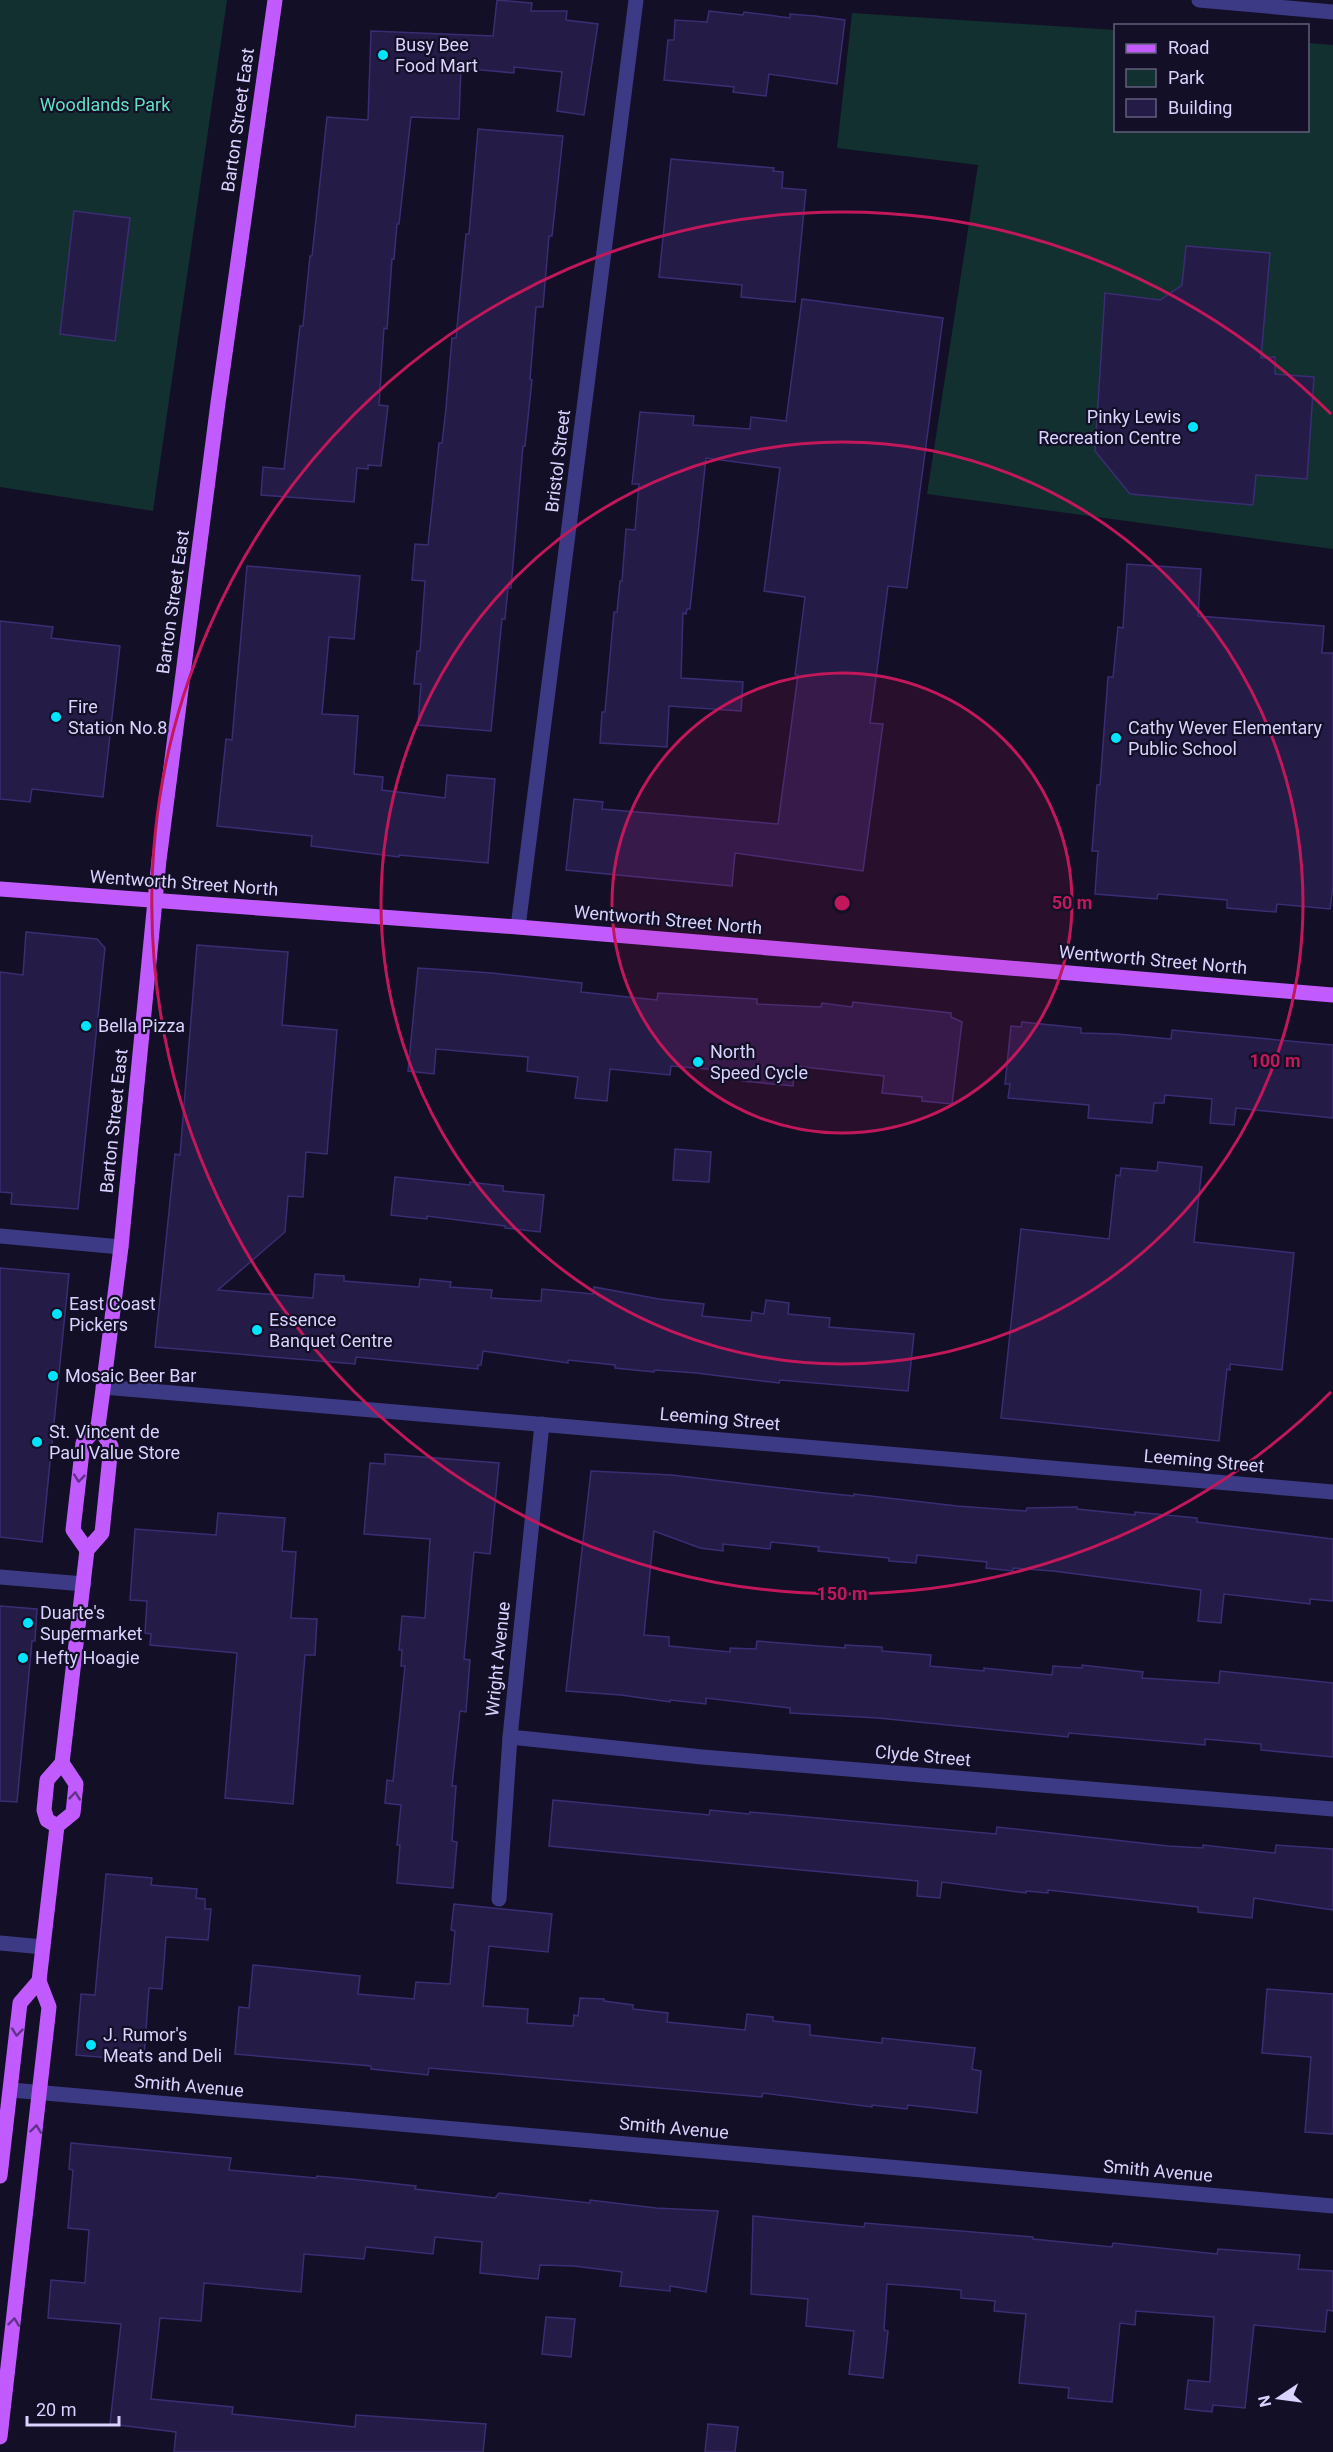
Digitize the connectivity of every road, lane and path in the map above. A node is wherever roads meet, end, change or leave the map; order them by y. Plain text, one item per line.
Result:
1 (275, 0) edge
2 (636, 0) edge
3 (1199, 0) edge
4 (1333, 12) edge
5 (0, 889) edge
6 (156, 901) junction
7 (518, 927) junction
8 (1333, 995) edge
9 (0, 1236) edge
10 (121, 1247) junction
11 (103, 1387) junction
12 (542, 1424) junction
13 (98, 1426) junction
14 (1333, 1492) edge
15 (87, 1551) junction
16 (0, 1578) edge
17 (84, 1584) junction
18 (510, 1737) junction
19 (62, 1763) junction
20 (1333, 1809) edge
21 (57, 1826) junction
22 (499, 1899) dead end
23 (0, 1943) edge
24 (43, 1947) junction
25 (39, 1981) junction
26 (11, 2090) junction
27 (41, 2093) junction
28 (0, 2176) edge
29 (1333, 2206) edge
30 (1, 2427) edge

1 - 6 main road, Barton Street East
2 - 7 street, Bristol Street
3 - 4 street
5 - 6 main road, Wentworth Street North
6 - 7 main road, Wentworth Street North
6 - 10 main road, Barton Street East
7 - 8 main road, Wentworth Street North
9 - 10 street
10 - 11 main road, Barton Street East
11 - 12 street, Leeming Street
11 - 13 main road, Barton Street East
12 - 14 street, Leeming Street
12 - 18 street, Wright Avenue
13 - 15 main road
13 -> 15 main road, Barton Street East
15 - 17 main road
16 - 17 street
17 - 19 main road
18 - 20 street, Clyde Street
18 - 22 street, Wright Avenue
19 - 21 main road
21 -> 19 main road
21 - 24 main road
23 - 24 street
24 - 25 main road
25 -> 26 main road
25 - 27 main road
26 - 27 street, Smith Avenue
26 - 28 main road
27 - 29 street, Smith Avenue
30 -> 27 main road

